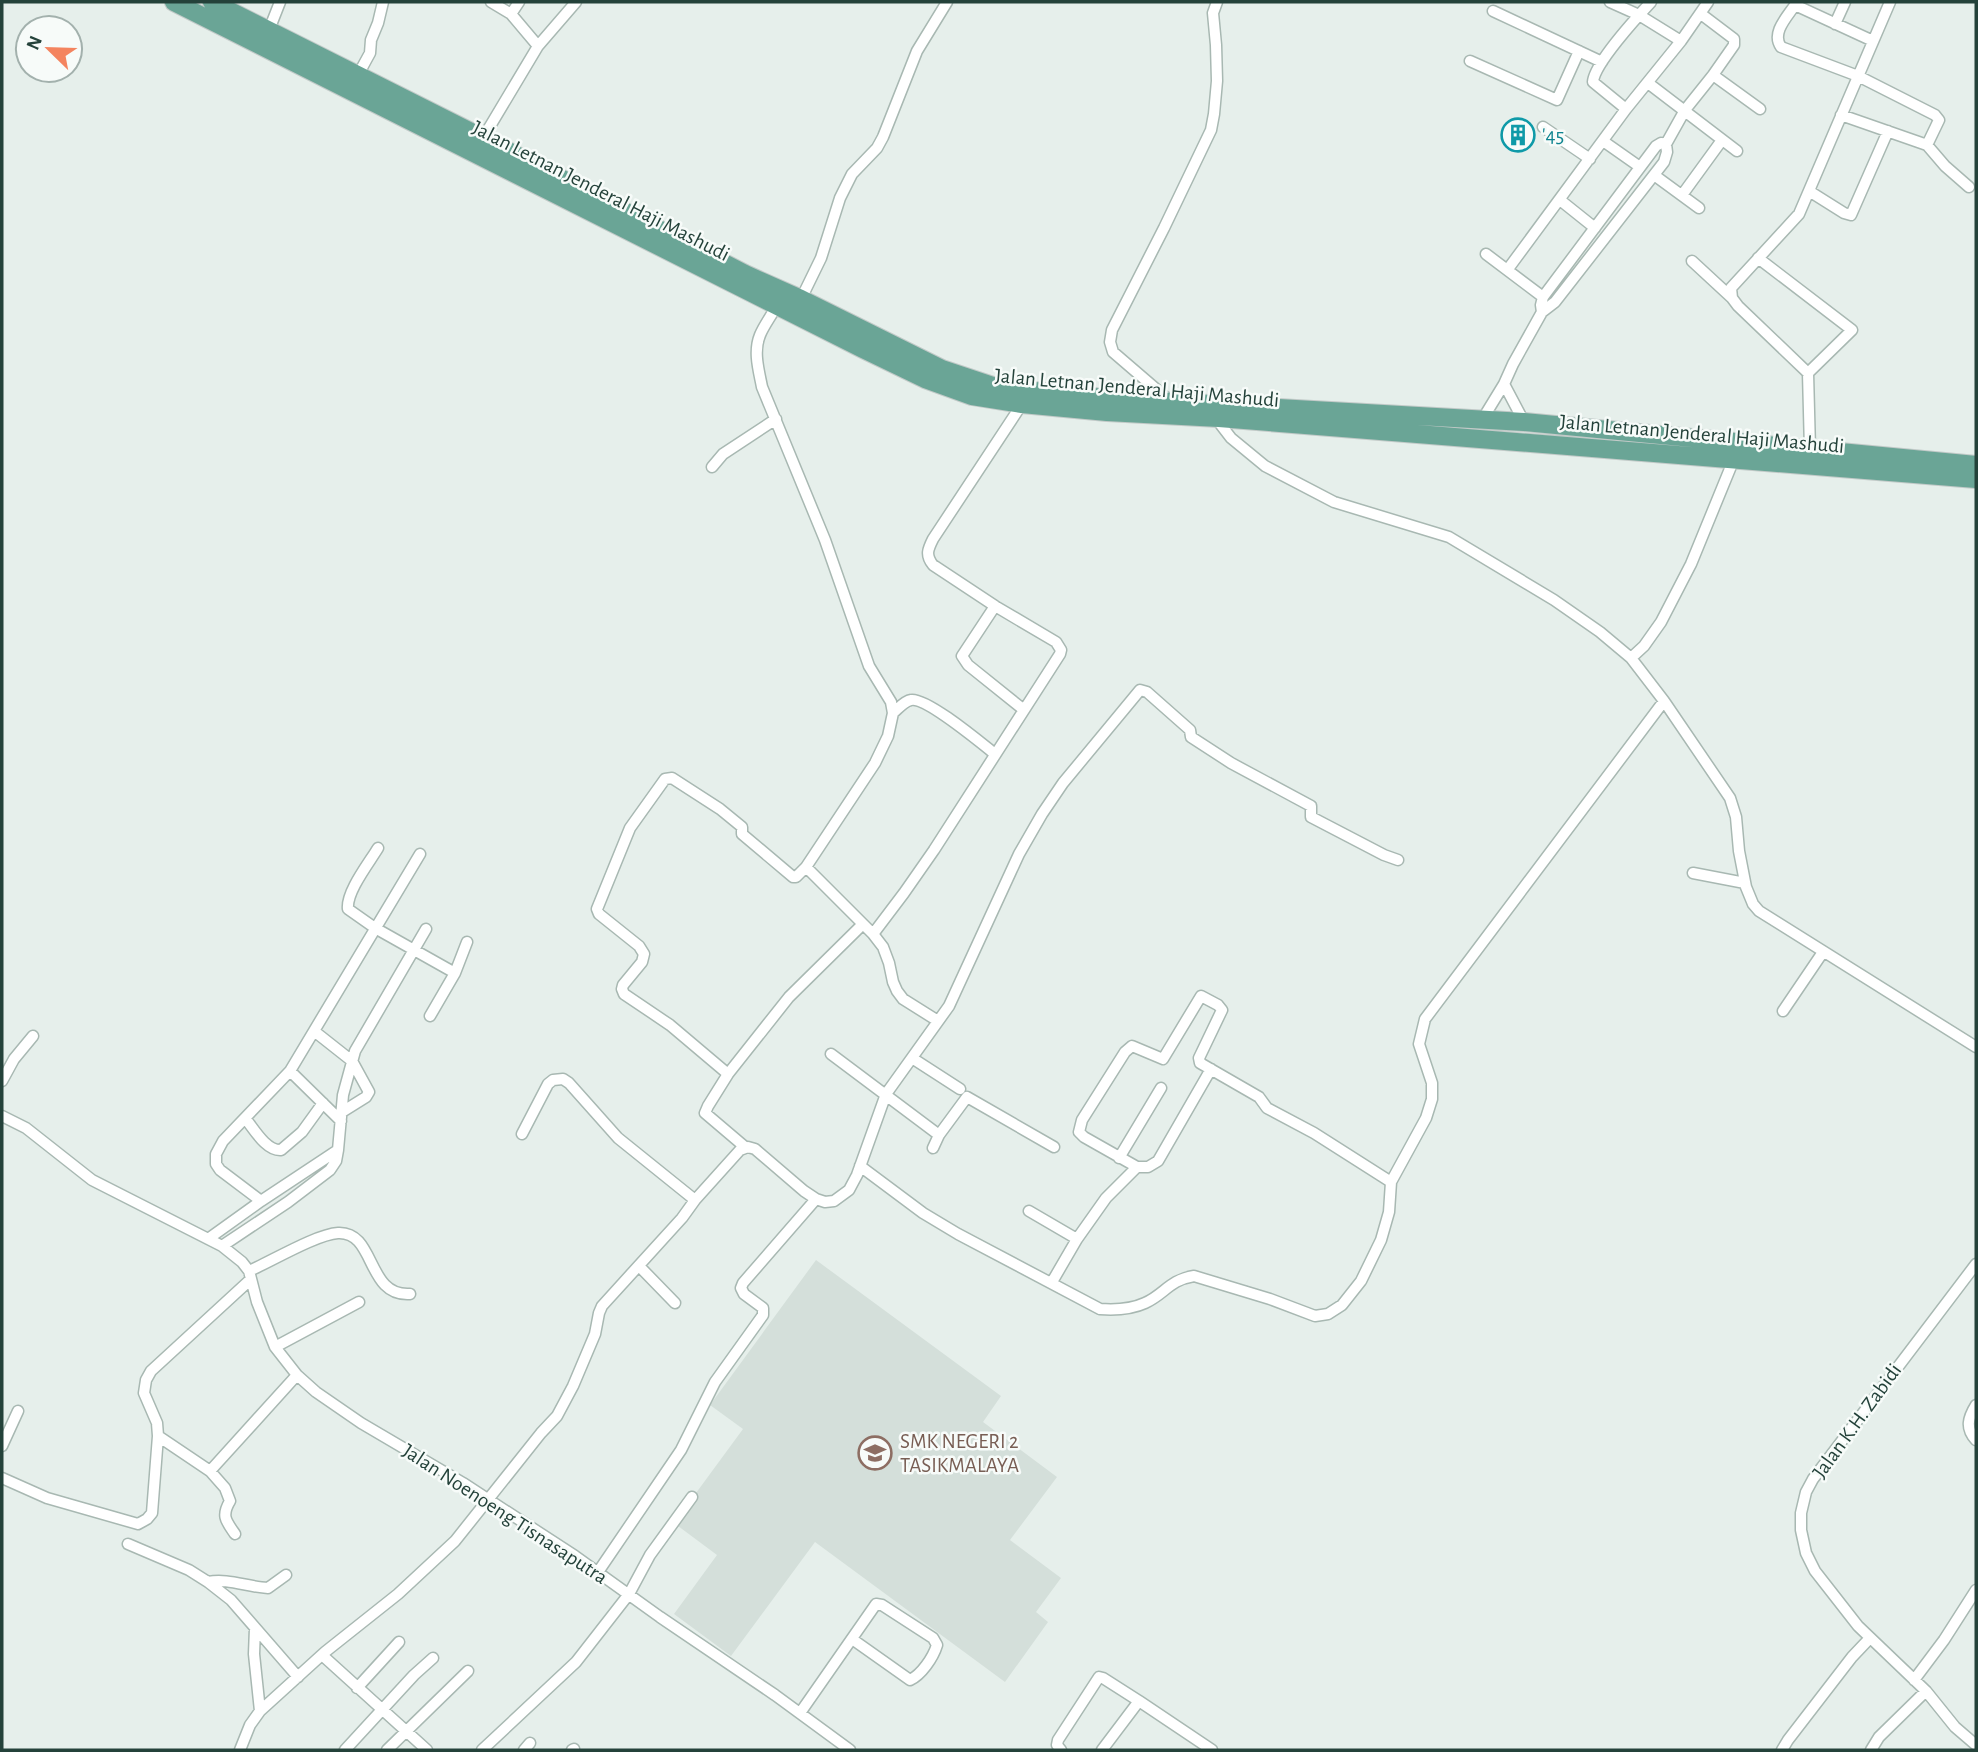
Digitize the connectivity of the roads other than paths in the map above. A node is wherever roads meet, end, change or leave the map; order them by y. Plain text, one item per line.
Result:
1 (174, 2) edge
2 (212, 2) edge
3 (280, 2) edge
4 (383, 2) edge
5 (491, 2) edge
6 (519, 2) edge
7 (576, 2) edge
8 (947, 2) edge
9 (1217, 2) edge
10 (1610, 2) edge
11 (1651, 2) edge
12 (1708, 2) edge
13 (1845, 2) edge
14 (1890, 2) edge
15 (1796, 3) edge
16 (1493, 11) dead end
17 (511, 14) junction
18 (1701, 14) junction
19 (1639, 15) junction
20 (1835, 24) junction
21 (269, 30) junction
22 (1681, 41) junction
23 (1873, 41) junction
24 (538, 46) junction
25 (1579, 51) junction
26 (1470, 61) dead end
27 (1602, 62) junction
28 (358, 75) junction
29 (1713, 75) junction
30 (1858, 76) junction
31 (1648, 83) junction
32 (1626, 109) junction
33 (1760, 109) dead end
34 (1685, 110) junction
35 (1841, 115) junction
36 (1543, 127) dead end
37 (1888, 131) junction
38 (484, 138) junction
39 (1722, 140) junction
40 (1604, 141) junction
41 (1666, 144) junction
42 (1927, 145) junction
43 (1737, 151) dead end
44 (1590, 159) junction
45 (1640, 167) junction
46 (1654, 175) junction
47 (1969, 187) dead end
48 (1809, 191) junction
49 (1682, 195) junction
50 (1560, 200) junction
51 (1699, 208) dead end
52 (1595, 228) junction
53 (1486, 254) dead end
54 (1758, 258) junction
55 (1692, 261) dead end
56 (1508, 269) junction
57 (1543, 297) junction
58 (1732, 298) junction
59 (801, 299) junction
60 (777, 305) junction
61 (1542, 312) junction
62 (866, 341) junction
63 (1808, 373) junction
64 (1504, 384) junction
65 (1170, 401) junction
66 (1022, 404) junction
67 (1219, 418) junction
68 (776, 419) junction
69 (1482, 420) junction
70 (1524, 422) junction
71 (1810, 450) junction
72 (1734, 459) junction
73 (1976, 465) edge
74 (712, 467) dead end
75 (1976, 478) edge
76 (995, 606) junction
77 (1631, 658) junction
78 (1664, 701) junction
79 (1024, 710) junction
80 (893, 713) junction
81 (995, 754) junction
82 (378, 848) dead end
83 (420, 854) dead end
84 (1398, 860) dead end
85 (806, 867) junction
86 (1693, 873) dead end
87 (1745, 883) junction
88 (863, 924) junction
89 (375, 928) junction
90 (426, 929) dead end
91 (873, 934) junction
92 (467, 942) dead end
93 (414, 950) junction
94 (1824, 951) junction
95 (455, 973) junction
96 (1783, 1011) dead end
97 (430, 1016) dead end
98 (938, 1021) junction
99 (314, 1031) junction
100 (33, 1036) dead end
101 (1976, 1046) edge
102 (831, 1054) dead end
103 (912, 1058) junction
104 (352, 1060) junction
105 (1210, 1069) junction
106 (290, 1071) junction
107 (728, 1074) junction
108 (2, 1081) edge
109 (1161, 1088) dead end
110 (960, 1089) dead end
111 (886, 1094) junction
112 (323, 1103) junction
113 (2, 1116) edge
114 (341, 1117) junction
115 (245, 1118) junction
116 (522, 1134) dead end
117 (939, 1135) junction
118 (745, 1147) junction
119 (1054, 1147) dead end
120 (933, 1148) dead end
121 (338, 1150) junction
122 (1119, 1158) junction
123 (860, 1166) junction
124 (1137, 1167) junction
125 (301, 1175) junction
126 (1391, 1182) junction
127 (310, 1186) junction
128 (279, 1189) junction
129 (816, 1199) junction
130 (695, 1200) junction
131 (261, 1201) junction
132 (288, 1202) junction
133 (1029, 1211) dead end
134 (208, 1239) junction
135 (1077, 1239) junction
136 (222, 1246) junction
137 (1976, 1264) edge
138 (639, 1266) junction
139 (249, 1276) junction
140 (1052, 1282) junction
141 (411, 1294) dead end
142 (359, 1302) dead end
143 (675, 1303) dead end
144 (275, 1347) junction
145 (297, 1375) junction
146 (1976, 1405) edge
147 (18, 1412) dead end
148 (159, 1436) junction
149 (1976, 1440) edge
150 (2, 1446) edge
151 (210, 1471) junction
152 (2, 1478) edge
153 (692, 1497) dead end
154 (489, 1500) junction
155 (235, 1534) dead end
156 (128, 1544) dead end
157 (598, 1572) junction
158 (286, 1575) dead end
159 (208, 1581) junction
160 (1976, 1590) edge
161 (629, 1594) junction
162 (255, 1628) junction
163 (1870, 1638) junction
164 (852, 1639) junction
165 (399, 1642) dead end
166 (322, 1655) junction
167 (433, 1658) dead end
168 (468, 1671) dead end
169 (298, 1677) junction
170 (1913, 1681) junction
171 (357, 1688) junction
172 (1926, 1691) junction
173 (1139, 1701) junction
174 (260, 1711) junction
175 (382, 1711) junction
176 (800, 1713) junction
177 (406, 1731) junction
178 (1976, 1745) edge
179 (845, 1749) edge
180 (240, 1750) edge
181 (345, 1750) edge
182 (387, 1750) edge
183 (427, 1750) edge
184 (482, 1750) edge
185 (1061, 1750) edge
186 (1102, 1750) edge
187 (1212, 1750) edge
188 (1782, 1750) edge
189 (1871, 1750) edge

1 - 60 main road, Jalan Letnan Jenderal Haji Mashudi
2 - 21 main road, Jalan Letnan Jenderal Haji Mashudi
3 - 21 street
4 - 28 street
5 - 17 street
6 - 17 street
7 - 24 street
8 - 59 street
9 - 65 street
10 - 19 street
11 - 19 street
12 - 18 street
13 - 20 street
14 - 23 street
15 - 20 street
15 - 30 street
16 - 25 street
17 - 24 street
18 - 22 street
18 - 29 street
19 - 22 street
19 - 27 street
20 - 23 street
21 - 28 main road, Jalan Letnan Jenderal Haji Mashudi
22 - 31 street
23 - 30 street
24 - 38 street
25 - 26 street
25 - 27 street
27 - 32 street
28 - 38 main road, Jalan Letnan Jenderal Haji Mashudi
29 - 33 street
29 - 34 street
30 - 35 street
30 - 42 street
31 - 32 street
31 - 34 street
32 - 40 street
34 - 39 street
34 - 41 street
35 - 37 street
35 - 48 street
36 - 44 street
37 - 42 street
37 - 48 street
38 - 59 main road, Jalan Letnan Jenderal Haji Mashudi
39 - 43 street
39 - 49 street
40 - 44 street
40 - 45 street
41 - 45 street
41 - 46 street
42 - 47 street
44 - 50 street
45 - 52 street
46 - 49 street
46 - 61 street
48 - 54 street
49 - 51 street
50 - 52 street
50 - 56 street
52 - 57 street
53 - 56 street
54 - 58 street
54 - 63 street
55 - 58 street
56 - 57 street
57 - 61 street
58 - 63 street
59 - 62 main road, Jalan Letnan Jenderal Haji Mashudi
60 - 62 main road, Jalan Letnan Jenderal Haji Mashudi
60 - 68 street
61 - 64 street
62 - 65 main road, Jalan Letnan Jenderal Haji Mashudi
62 - 66 main road, Jalan Letnan Jenderal Haji Mashudi
63 - 71 street
64 - 69 street
64 - 70 street
65 - 69 main road, Jalan Letnan Jenderal Haji Mashudi
66 - 67 main road, Jalan Letnan Jenderal Haji Mashudi
66 - 76 street
67 - 72 main road, Jalan Letnan Jenderal Haji Mashudi
67 - 77 street
68 - 74 street
68 - 80 street
69 - 70 main road, Jalan Letnan Jenderal Haji Mashudi
70 - 71 main road, Jalan Letnan Jenderal Haji Mashudi
71 - 73 main road, Jalan Letnan Jenderal Haji Mashudi
72 - 75 main road, Jalan Letnan Jenderal Haji Mashudi
72 - 77 street
76 - 79 street
76 - 79 street
77 - 78 street
78 - 87 street
78 - 126 street
79 - 81 street
80 - 81 street
80 - 85 street
81 - 91 street
82 - 89 street
83 - 89 street
84 - 98 street
85 - 88 street
85 - 107 street
86 - 87 street
87 - 94 street
88 - 91 street
88 - 107 street
89 - 93 street
89 - 99 street
90 - 93 street
91 - 98 street
92 - 95 street
93 - 95 street
93 - 104 street
94 - 96 street
94 - 101 street
95 - 97 street
98 - 103 street
99 - 104 street
99 - 106 street
100 - 108 street
102 - 111 street
103 - 110 street
103 - 111 street
104 - 114 street
104 - 114 street
105 - 122 street
105 - 124 street
105 - 126 street
106 - 112 street
106 - 115 street
107 - 118 street
109 - 122 street
111 - 117 street
111 - 123 street
112 - 114 street
112 - 115 street
113 - 134 street, Jalan Noenoeng Tisnasaputra
114 - 121 street
115 - 131 street
116 - 130 street
117 - 119 street
117 - 120 street
118 - 129 street
118 - 130 street
121 - 125 street
121 - 127 street
122 - 124 street
123 - 129 street
123 - 140 street
124 - 135 street
125 - 127 street
125 - 128 street
126 - 140 street
127 - 132 street
128 - 131 street
128 - 132 street
129 - 157 street
130 - 138 street
131 - 134 street
132 - 136 street
133 - 135 street
134 - 136 street, Jalan Noenoeng Tisnasaputra
135 - 140 street
136 - 139 street, Jalan Noenoeng Tisnasaputra
137 - 163 street, Jalan K.H. Zabidi
138 - 143 street
138 - 154 street
139 - 141 street
139 - 144 street, Jalan Noenoeng Tisnasaputra
139 - 148 street
142 - 144 street
144 - 145 street, Jalan Noenoeng Tisnasaputra
145 - 151 street
145 - 154 street, Jalan Noenoeng Tisnasaputra
146 - 149 street
147 - 150 street
148 - 151 street
148 - 152 street
151 - 155 street
153 - 161 street
154 - 157 street, Jalan Noenoeng Tisnasaputra
154 - 166 street
156 - 159 street
157 - 161 street, Jalan Noenoeng Tisnasaputra
158 - 159 street
159 - 162 street
160 - 170 street
161 - 176 street, Jalan Noenoeng Tisnasaputra
161 - 184 street
162 - 169 street
162 - 174 street
163 - 170 street, Jalan K.H. Zabidi
163 - 188 street
164 - 164 street
164 - 176 street
165 - 171 street
166 - 169 street
166 - 171 street
167 - 175 street
168 - 177 street
169 - 174 street
170 - 172 street, Jalan K.H. Zabidi
171 - 175 street
172 - 178 street, Jalan K.H. Zabidi
172 - 189 street
173 - 185 street
173 - 186 street
173 - 187 street
174 - 180 street
175 - 177 street
175 - 181 street
176 - 179 street, Jalan Noenoeng Tisnasaputra
177 - 182 street
177 - 183 street

